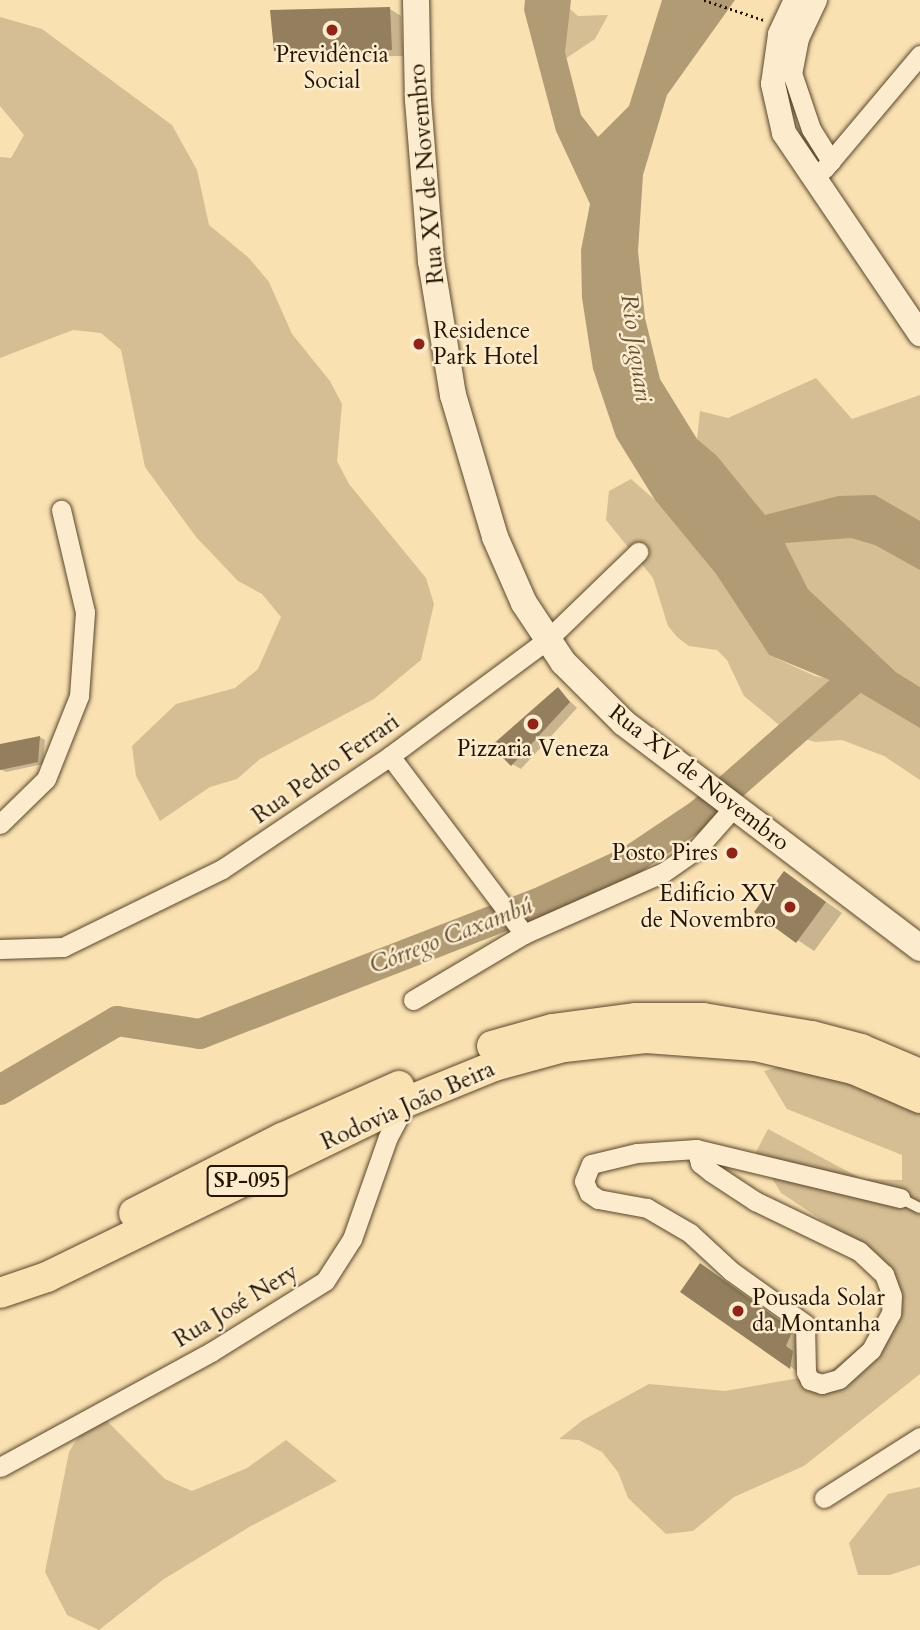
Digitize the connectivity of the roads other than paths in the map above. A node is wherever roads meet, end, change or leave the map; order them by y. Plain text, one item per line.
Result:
1 (416, 0) edge
2 (796, 0) edge
3 (817, 0) edge
4 (919, 60) edge
5 (831, 161) junction
6 (815, 181) junction
7 (920, 334) edge
8 (61, 510) dead end
9 (638, 552) dead end
10 (547, 640) junction
11 (390, 756) junction
12 (725, 800) junction
13 (0, 824) edge
14 (520, 930) junction
15 (920, 948) edge
16 (0, 949) edge
17 (413, 1000) dead end
18 (920, 1074) edge
19 (920, 1098) edge
20 (406, 1102) junction
21 (696, 1149) junction
22 (900, 1198) joint
23 (920, 1208) edge
24 (0, 1273) edge
25 (0, 1293) edge
26 (920, 1437) edge
27 (0, 1467) edge
28 (824, 1498) dead end

1 - 10 main road, Rua XV de Novembro
2 - 6 street
3 - 5 street
4 - 5 street
5 - 6 street
6 - 7 street
8 - 13 street
9 - 10 street, Rua Pedro Ferrari
10 - 11 street, Rua Pedro Ferrari
10 - 12 main road, Rua XV de Novembro
11 - 14 street
11 - 16 street, Rua Pedro Ferrari
12 - 14 street
12 - 15 main road, Rua XV de Novembro
14 - 17 street
18 - 24 main road, Rodovia João Beira / SP-095
19 - 20 main road, Rodovia João Beira / SP-095
20 - 25 main road, Rodovia João Beira / SP-095
20 - 27 street, Rua José Nery
21 - 21 street
21 - 22 street
22 - 23 lane
26 - 28 street

